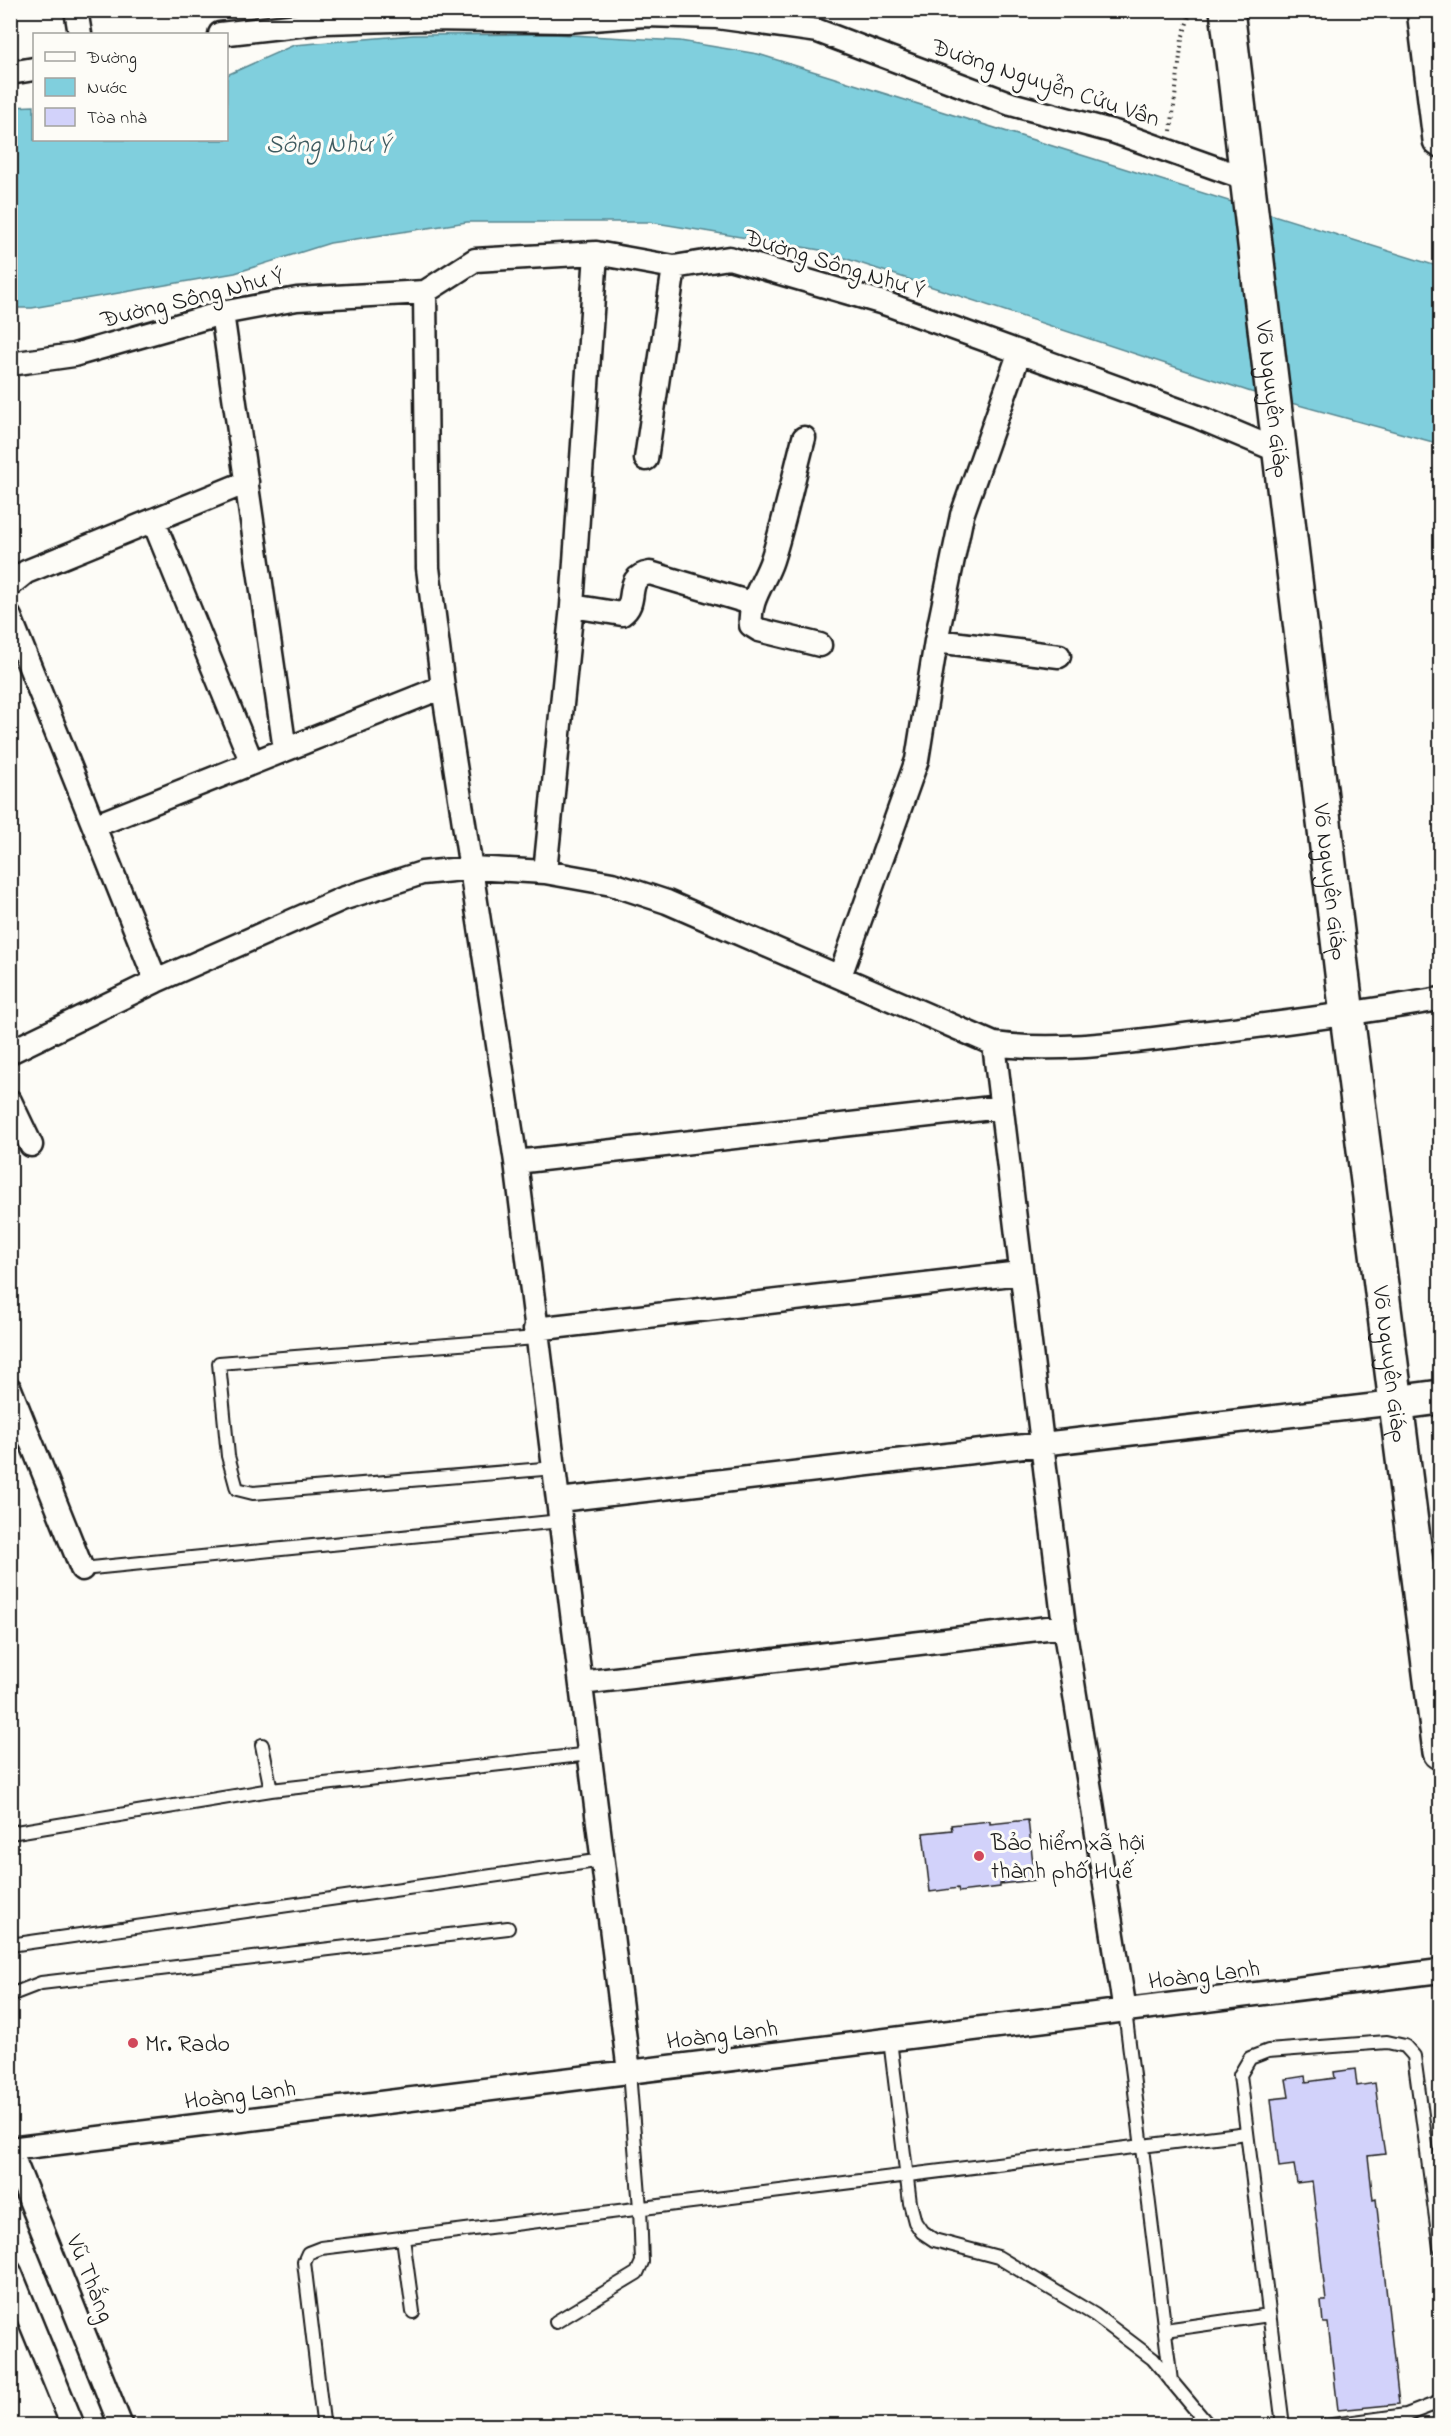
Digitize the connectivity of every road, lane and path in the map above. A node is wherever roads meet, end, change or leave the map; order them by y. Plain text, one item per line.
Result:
1 (76, 10) edge
2 (1191, 10) edge
3 (1227, 10) edge
4 (1424, 10) edge
5 (428, 15) edge
6 (817, 21) edge
7 (80, 33) edge
8 (228, 33) edge
9 (33, 69) edge
10 (10, 73) edge
11 (1440, 140) edge
12 (1168, 150) junction
13 (1248, 189) junction
14 (596, 253) junction
15 (674, 267) junction
16 (425, 292) junction
17 (222, 313) junction
18 (1019, 354) junction
19 (10, 364) edge
20 (804, 438) dead end
21 (1278, 442) junction
22 (646, 459) dead end
23 (247, 482) junction
24 (153, 520) junction
25 (10, 585) edge
26 (752, 603) junction
27 (572, 606) junction
28 (10, 617) edge
29 (936, 641) junction
30 (819, 645) dead end
31 (1059, 656) dead end
32 (443, 687) junction
33 (285, 750) junction
34 (252, 763) junction
35 (94, 826) junction
36 (472, 868) junction
37 (545, 872) junction
38 (840, 976) junction
39 (156, 981) junction
40 (1440, 999) edge
41 (1347, 1015) junction
42 (994, 1044) junction
43 (10, 1052) edge
44 (10, 1101) edge
45 (1000, 1107) junction
46 (31, 1145) dead end
47 (516, 1162) junction
48 (1020, 1273) junction
49 (536, 1334) junction
50 (10, 1389) edge
51 (1440, 1397) edge
52 (1395, 1403) junction
53 (1041, 1444) junction
54 (555, 1468) junction
55 (560, 1511) junction
56 (82, 1569) joint
57 (1064, 1626) junction
58 (581, 1683) junction
59 (262, 1745) dead end
60 (1440, 1752) edge
61 (590, 1754) junction
62 (271, 1790) junction
63 (10, 1833) edge
64 (603, 1860) junction
65 (508, 1928) dead end
66 (10, 1945) edge
67 (1440, 1971) edge
68 (10, 1995) edge
69 (1125, 2011) junction
70 (890, 2040) junction
71 (628, 2072) junction
72 (1246, 2133) junction
73 (1142, 2146) junction
74 (10, 2150) edge
75 (907, 2175) junction
76 (1437, 2191) edge
77 (640, 2208) junction
78 (404, 2238) junction
79 (1440, 2248) edge
80 (10, 2272) edge
81 (413, 2312) dead end
82 (1269, 2315) junction
83 (21, 2322) edge
84 (556, 2322) dead end
85 (1165, 2330) junction
86 (1171, 2381) junction
87 (1440, 2402) edge
88 (322, 2421) dead end
89 (73, 2426) edge
90 (121, 2426) edge
91 (1209, 2426) edge
92 (1282, 2426) edge
93 (1325, 2426) edge

1 - 7 street
2 - 12 path
3 - 13 street, Võ Nguyên Giáp
4 - 11 street
5 - 6 street, Đường Nguyễn Cửu Vân
5 - 8 street, Đường Nguyễn Cửu Vân
6 - 12 street, Đường Nguyễn Cửu Vân
9 - 10 street
12 - 13 street, Đường Nguyễn Cửu Vân
13 - 21 street, Võ Nguyên Giáp
14 - 15 street, Đường Sông Như Ý
14 - 16 street, Đường Sông Như Ý
14 - 27 street
15 - 18 street, Đường Sông Như Ý
15 - 22 street
16 - 17 street, Đường Sông Như Ý
16 - 32 street
17 - 19 street, Đường Sông Như Ý
17 - 23 street
18 - 21 street, Đường Sông Như Ý
18 - 29 street
20 - 26 street
21 - 41 street, Võ Nguyên Giáp
23 - 24 street
23 - 33 street
24 - 25 street
24 - 34 street
26 - 27 street
26 - 30 street
27 - 37 street
28 - 35 street
29 - 31 street
29 - 38 street
32 - 33 street
32 - 36 street
33 - 34 street
34 - 35 street
35 - 39 street
36 - 37 street
36 - 39 street
36 - 47 street
37 - 38 street
38 - 42 street
39 - 43 street
40 - 41 street
41 - 42 street
41 - 52 street, Võ Nguyên Giáp
42 - 45 street
44 - 46 street
45 - 47 street
45 - 48 street
47 - 49 street
48 - 49 street
48 - 53 street
49 - 54 street
49 - 54 lane
50 - 56 street
51 - 52 street
52 - 53 street
52 - 60 street, Võ Nguyên Giáp
53 - 55 street
53 - 57 street
54 - 55 street
55 - 56 lane
55 - 58 street
57 - 58 street
57 - 69 street
58 - 61 street
59 - 62 lane
61 - 62 lane
61 - 64 street
62 - 63 lane
64 - 66 lane
64 - 71 street
65 - 68 lane
67 - 69 street, Hoàng Lanh
69 - 70 street, Hoàng Lanh
69 - 73 lane
70 - 71 street, Hoàng Lanh
70 - 75 lane
71 - 74 street, Hoàng Lanh
71 - 77 lane
72 - 73 lane
72 - 76 lane
72 - 82 lane
73 - 75 lane
73 - 85 lane
74 - 90 street, Vũ Thắng
75 - 77 lane
75 - 86 lane
76 - 79 lane
77 - 78 lane
77 - 84 lane
78 - 81 lane
78 - 88 lane
80 - 83 street
82 - 85 lane
82 - 92 lane
83 - 89 street
85 - 86 lane
86 - 91 lane
87 - 93 lane

